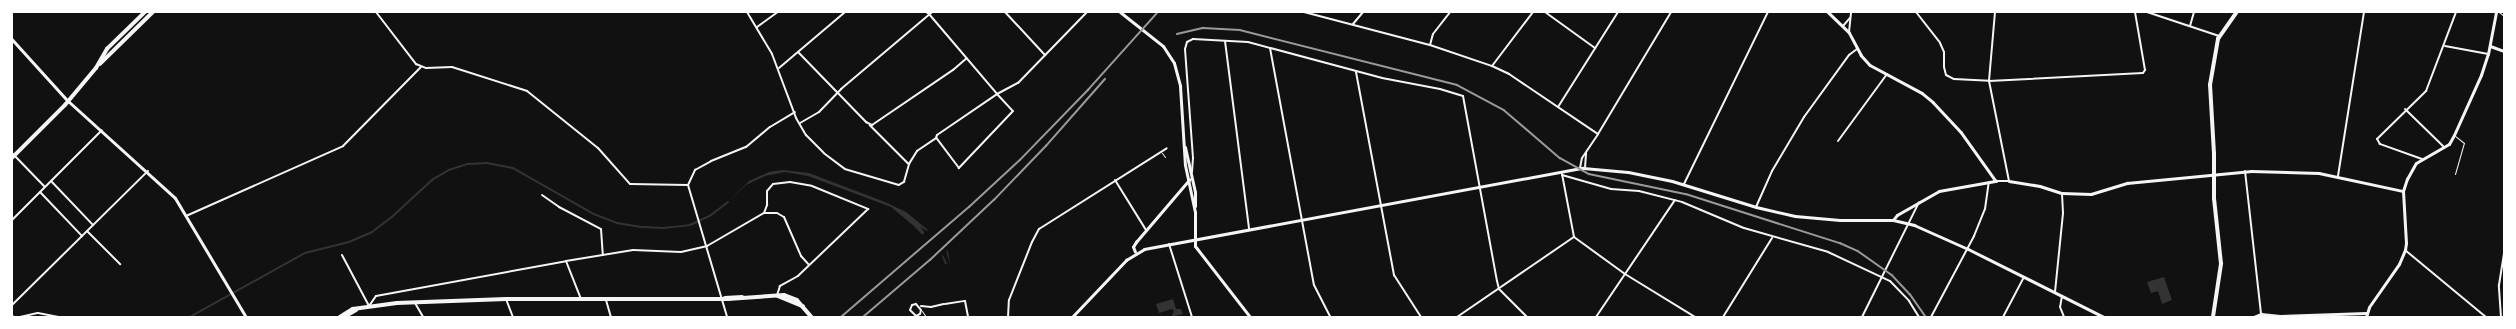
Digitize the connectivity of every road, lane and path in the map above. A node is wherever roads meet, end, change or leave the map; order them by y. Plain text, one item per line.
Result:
1 (145, 12) edge
2 (153, 12) edge
3 (376, 12) edge
4 (747, 12) edge
5 (778, 12) edge
6 (845, 12) edge
7 (926, 12) edge
8 (1005, 12) edge
9 (1087, 12) edge
10 (1120, 12) edge
11 (1304, 12) edge
12 (1363, 12) edge
13 (1450, 12) edge
14 (1533, 12) edge
15 (1545, 12) edge
16 (1618, 12) edge
17 (1671, 12) edge
18 (1768, 12) edge
19 (1828, 12) edge
20 (1851, 12) edge
21 (1916, 12) edge
22 (1994, 12) edge
23 (2135, 12) edge
24 (2147, 12) edge
25 (2194, 12) edge
26 (2237, 12) edge
27 (2364, 12) edge
28 (2456, 12) edge
29 (2496, 12) edge
30 (2499, 12) edge
31 (931, 13) edge
32 (2504, 16) edge
33 (1850, 17) junction
34 (1353, 24) junction
35 (1843, 26) junction
36 (757, 27) junction
37 (2190, 27) junction
38 (1849, 32) junction
39 (2219, 36) junction
40 (12, 39) edge
41 (1225, 40) junction
42 (1430, 45) junction
43 (2445, 46) junction
44 (2490, 46) junction
45 (1270, 48) junction
46 (1595, 48) junction
47 (1858, 49) junction
48 (2504, 51) edge
49 (798, 52) junction
50 (2488, 54) junction
51 (1045, 55) junction
52 (967, 58) junction
53 (99, 64) junction
54 (1492, 66) junction
55 (421, 67) junction
56 (779, 68) junction
57 (1356, 72) junction
58 (1887, 74) junction
59 (1989, 81) junction
60 (838, 92) junction
61 (997, 94) junction
62 (68, 100) junction
63 (1558, 107) junction
64 (2405, 109) junction
65 (795, 112) junction
66 (800, 123) junction
67 (870, 125) junction
68 (102, 130) junction
69 (1598, 134) junction
70 (2454, 135) junction
71 (936, 138) junction
72 (1838, 141) dead end
73 (1184, 143) junction
74 (2443, 146) junction
75 (1167, 148) dead end
76 (1161, 152) junction
77 (824, 153) joint
78 (1586, 153) junction
79 (13, 156) edge
80 (1165, 157) dead end
81 (2422, 159) junction
82 (909, 164) junction
83 (1580, 168) junction
84 (1585, 168) junction
85 (148, 171) junction
86 (1192, 172) junction
87 (2246, 172) junction
88 (1561, 173) junction
89 (2214, 173) junction
90 (2454, 174) dead end
91 (2338, 176) junction
92 (1116, 180) junction
93 (1193, 180) junction
94 (51, 181) junction
95 (1187, 181) junction
96 (1996, 181) junction
97 (2009, 181) junction
98 (1989, 182) junction
99 (1684, 184) junction
100 (688, 185) junction
101 (1479, 186) junction
102 (45, 187) junction
103 (2402, 191) junction
104 (40, 192) junction
105 (2062, 193) junction
106 (542, 195) dead end
107 (1675, 200) junction
108 (1919, 201) junction
109 (1380, 204) junction
110 (1756, 207) junction
111 (1195, 212) junction
112 (764, 213) junction
113 (186, 216) junction
114 (1302, 219) junction
115 (12, 220) edge
116 (1893, 220) junction
117 (1910, 224) junction
118 (93, 225) junction
119 (1249, 229) junction
120 (1146, 230) junction
121 (87, 231) junction
122 (82, 236) junction
123 (1574, 237) junction
124 (1772, 238) junction
125 (1194, 240) junction
126 (1169, 244) junction
127 (706, 246) junction
128 (1968, 249) junction
129 (2405, 250) junction
130 (1135, 252) junction
131 (2504, 253) edge
132 (342, 255) dead end
133 (603, 255) junction
134 (566, 261) junction
135 (120, 264) dead end
136 (809, 266) junction
137 (1625, 274) junction
138 (2024, 276) junction
139 (1883, 277) junction
140 (1499, 289) junction
141 (2055, 292) junction
142 (777, 295) junction
143 (2062, 296) junction
144 (605, 298) junction
145 (723, 298) junction
146 (506, 299) junction
147 (581, 299) junction
148 (415, 303) junction
149 (12, 305) edge
150 (920, 305) junction
151 (369, 306) junction
152 (356, 310) junction
153 (921, 310) junction
154 (2261, 314) junction
155 (2366, 315) edge
156 (916, 316) edge
157 (2213, 316) edge
158 (20, 317) edge
159 (59, 317) edge
160 (246, 317) edge
161 (340, 317) edge
162 (344, 317) edge
163 (423, 317) edge
164 (513, 317) edge
165 (611, 317) edge
166 (728, 317) edge
167 (812, 317) edge
168 (926, 317) edge
169 (968, 317) edge
170 (1008, 317) edge
171 (1072, 317) edge
172 (1192, 317) edge
173 (1250, 317) edge
174 (1330, 317) edge
175 (1421, 317) edge
176 (1457, 317) edge
177 (1527, 317) edge
178 (1596, 317) edge
179 (1694, 317) edge
180 (1723, 317) edge
181 (1862, 317) edge
182 (1919, 317) edge
183 (1931, 317) edge
184 (2003, 317) edge
185 (2064, 317) edge
186 (2104, 317) edge
187 (2254, 317) edge
188 (2280, 317) edge
189 (2486, 317) edge
190 (2495, 317) edge
191 (2501, 317) edge

1 - 53 main road
2 - 53 main road
3 - 55 street
4 - 36 street
5 - 36 street
6 - 49 street
7 - 31 street
8 - 51 street
9 - 51 street
10 - 73 main road
11 - 34 street
12 - 34 street
13 - 42 street
14 - 54 street
15 - 46 street
16 - 46 street
17 - 69 street
18 - 99 street
19 - 35 street
20 - 33 street
21 - 59 street
22 - 59 street
23 - 59 street
24 - 37 street
25 - 37 street
26 - 39 main road
27 - 91 street
28 - 43 street
29 - 44 main road
30 - 32 lane
31 - 52 street
31 - 60 street
33 - 35 street
33 - 38 street
34 - 42 street
35 - 38 street
36 - 56 street
37 - 39 street
38 - 47 street
39 - 89 main road
40 - 62 street
41 - 45 street
41 - 86 street
41 - 119 street
42 - 54 street
43 - 50 street
43 - 64 street
44 - 48 main road
44 - 50 main road
45 - 57 street
45 - 114 street
46 - 63 street
47 - 58 street
47 - 110 street
49 - 56 street
49 - 60 street
50 - 70 main road
51 - 61 street
52 - 61 street
52 - 67 street
53 - 62 main road
54 - 63 street
55 - 100 street
55 - 113 street
56 - 65 street
57 - 101 street
57 - 109 street
58 - 72 street
58 - 96 street
59 - 97 street
60 - 66 street
60 - 67 street
61 - 71 street
61 - 71 street
62 - 68 main road
62 - 79 main road
63 - 69 street
64 - 74 street
64 - 81 street
65 - 66 street
65 - 100 street
66 - 77 street
67 - 82 street
68 - 85 main road
68 - 94 street
69 - 78 street
70 - 74 main road
70 - 90 lane
71 - 82 street
73 - 86 main road
73 - 95 main road
74 - 81 main road
75 - 76 street
76 - 80 lane
76 - 92 street
77 - 82 street
78 - 83 street
78 - 84 street
79 - 102 street
81 - 103 main road
83 - 84 main road
83 - 88 main road
84 - 99 main road
85 - 113 main road
85 - 118 street
86 - 93 main road
87 - 89 street
87 - 91 street
87 - 154 street
88 - 101 main road
88 - 107 street
88 - 123 street
89 - 105 street
89 - 157 main road
91 - 103 street
92 - 120 street
92 - 170 street
93 - 95 street
93 - 111 main road
94 - 102 street
94 - 118 street
95 - 111 main road
95 - 120 street
96 - 97 street
96 - 98 street
97 - 105 street
98 - 108 street
98 - 128 street
99 - 110 main road
100 - 127 street
101 - 109 main road
101 - 140 street
102 - 104 street
103 - 129 main road
104 - 115 street
104 - 122 street
105 - 141 street
106 - 133 street
107 - 124 street
107 - 137 street
108 - 116 street
108 - 117 street
109 - 114 main road
109 - 175 street
110 - 116 main road
111 - 125 main road
112 - 127 street
112 - 136 street
112 - 136 street
113 - 160 main road
114 - 119 main road
114 - 174 street
116 - 117 main road
117 - 128 main road
117 - 139 street
118 - 121 street
119 - 125 main road
120 - 130 street
121 - 122 street
121 - 135 street
122 - 149 street
123 - 137 street
123 - 140 street
124 - 139 street
124 - 180 street
125 - 126 main road
125 - 173 main road
126 - 130 main road
126 - 172 street
127 - 133 street
127 - 145 street
128 - 138 main road
128 - 183 street
129 - 155 main road
129 - 189 street
130 - 171 main road
131 - 191 street
132 - 151 street
133 - 134 street
134 - 147 street
134 - 151 street
136 - 142 street
137 - 178 street
137 - 179 street
138 - 141 main road
138 - 184 street
139 - 181 street
139 - 182 street
140 - 176 street
140 - 177 street
141 - 143 main road
142 - 145 main road
142 - 167 main road
143 - 185 street
143 - 186 main road
144 - 145 main road
144 - 147 main road
144 - 165 street
145 - 166 street
146 - 147 main road
146 - 148 main road
146 - 164 street
148 - 151 main road
148 - 163 street
150 - 153 street
150 - 156 street
150 - 169 street
151 - 152 main road
152 - 161 main road
152 - 162 main road
153 - 156 street
153 - 168 lane
154 - 187 street
154 - 188 street
155 - 188 street
158 - 159 street
190 - 191 street

